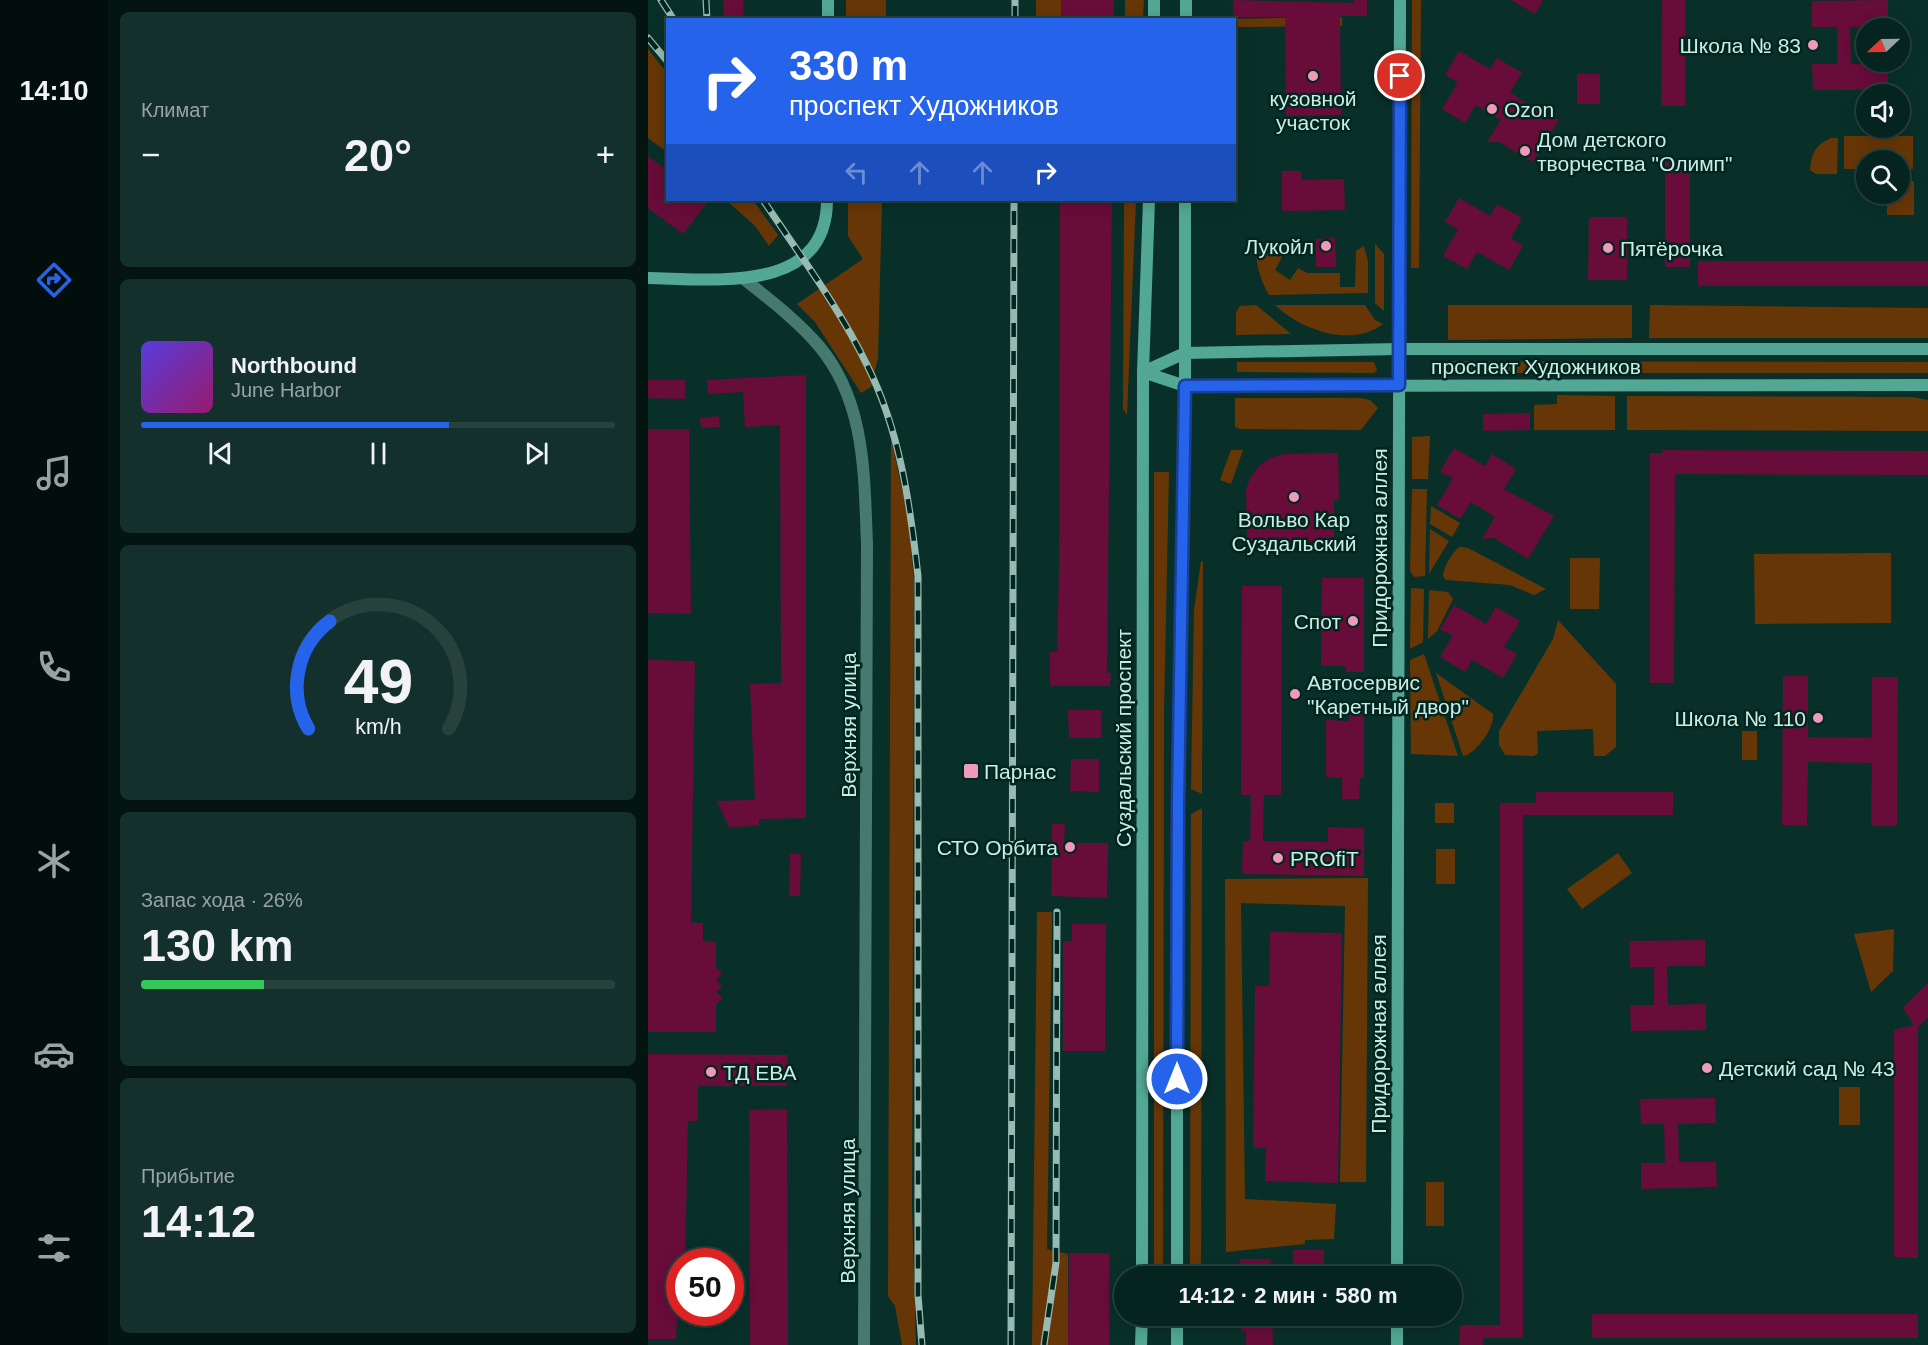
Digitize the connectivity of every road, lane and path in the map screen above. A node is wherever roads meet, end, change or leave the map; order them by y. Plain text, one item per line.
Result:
1 (828, 0) edge
2 (1154, 0) edge
3 (1186, 0) edge
4 (1400, 0) edge
5 (828, 18) edge
6 (1154, 18) edge
7 (1186, 18) edge
8 (827, 201) edge
9 (1149, 201) edge
10 (1185, 201) edge
11 (648, 278) edge
12 (744, 279) junction
13 (1928, 349) edge
14 (1399, 350) junction
15 (1185, 353) junction
16 (1143, 372) junction
17 (1399, 385) junction
18 (1928, 385) edge
19 (1185, 386) junction
20 (1142, 1266) edge
21 (1177, 1266) edge
22 (1397, 1266) edge
23 (1142, 1326) edge
24 (1177, 1326) edge
25 (1397, 1326) edge
26 (864, 1345) edge
27 (1142, 1345) edge
28 (1177, 1345) edge
29 (1397, 1345) edge

1 - 5 street
2 - 6 street
3 - 7 street
4 - 14 street, Придорожная аллея
8 - 12 street
9 - 16 street, Суздальский проспект
10 - 15 street
11 - 12 street
12 - 26 street, Верхняя улица
13 - 14 street, проспект Художников
14 - 15 street, проспект Художников
14 - 17 street, Придорожная аллея
15 - 16 street, проспект Художников
15 - 19 street
16 - 19 street, проспект Художников
16 - 20 street, Суздальский проспект
17 - 18 street, проспект Художников
17 - 19 street, проспект Художников
17 - 22 street, Придорожная аллея
19 - 21 street
23 - 27 street
24 - 28 street
25 - 29 street

